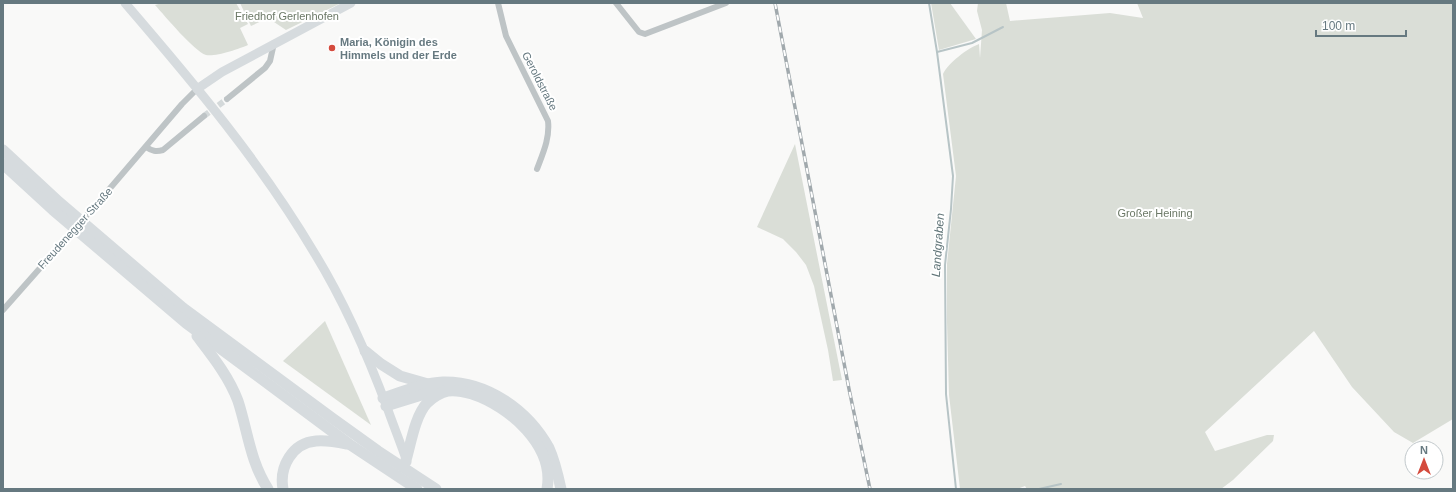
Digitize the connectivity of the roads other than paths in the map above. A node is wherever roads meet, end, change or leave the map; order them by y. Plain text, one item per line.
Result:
1 (125, 3) edge
2 (351, 3) edge
3 (498, 3) edge
4 (616, 3) edge
5 (706, 3) edge
6 (726, 3) edge
7 (710, 9) junction
8 (274, 43) junction
9 (197, 89) junction
10 (226, 98) tunnel mouth
11 (204, 116) tunnel mouth
12 (146, 146) junction
13 (3, 150) edge
14 (3, 164) edge
15 (537, 169) dead end
16 (3, 310) edge
17 (186, 323) junction
18 (365, 351) junction
19 (428, 384) junction
20 (447, 391) junction
21 (385, 402) junction
22 (349, 444) junction
23 (406, 460) junction
24 (268, 489) edge
25 (284, 489) edge
26 (415, 489) edge
27 (436, 489) edge
28 (547, 489) edge
29 (561, 489) edge

1 - 9 main road
2 - 8 main road, Freudenegger Straße
3 - 15 street, Geroldstraße
4 - 7 street
5 - 7 street
6 - 7 street
8 - 9 main road, Freudenegger Straße
8 - 10 street
9 - 12 street, Freudenegger Straße
9 - 18 main road
11 - 12 street
12 - 16 street, Freudenegger Straße
13 - 27 highway
14 - 17 highway
17 - 22 highway
17 - 24 highway
18 - 19 highway
18 - 21 main road
19 - 21 highway
19 - 29 highway
20 - 21 highway
20 - 23 highway
20 - 28 highway
21 - 23 main road
22 - 25 highway
22 - 26 highway
23 - 26 main road

